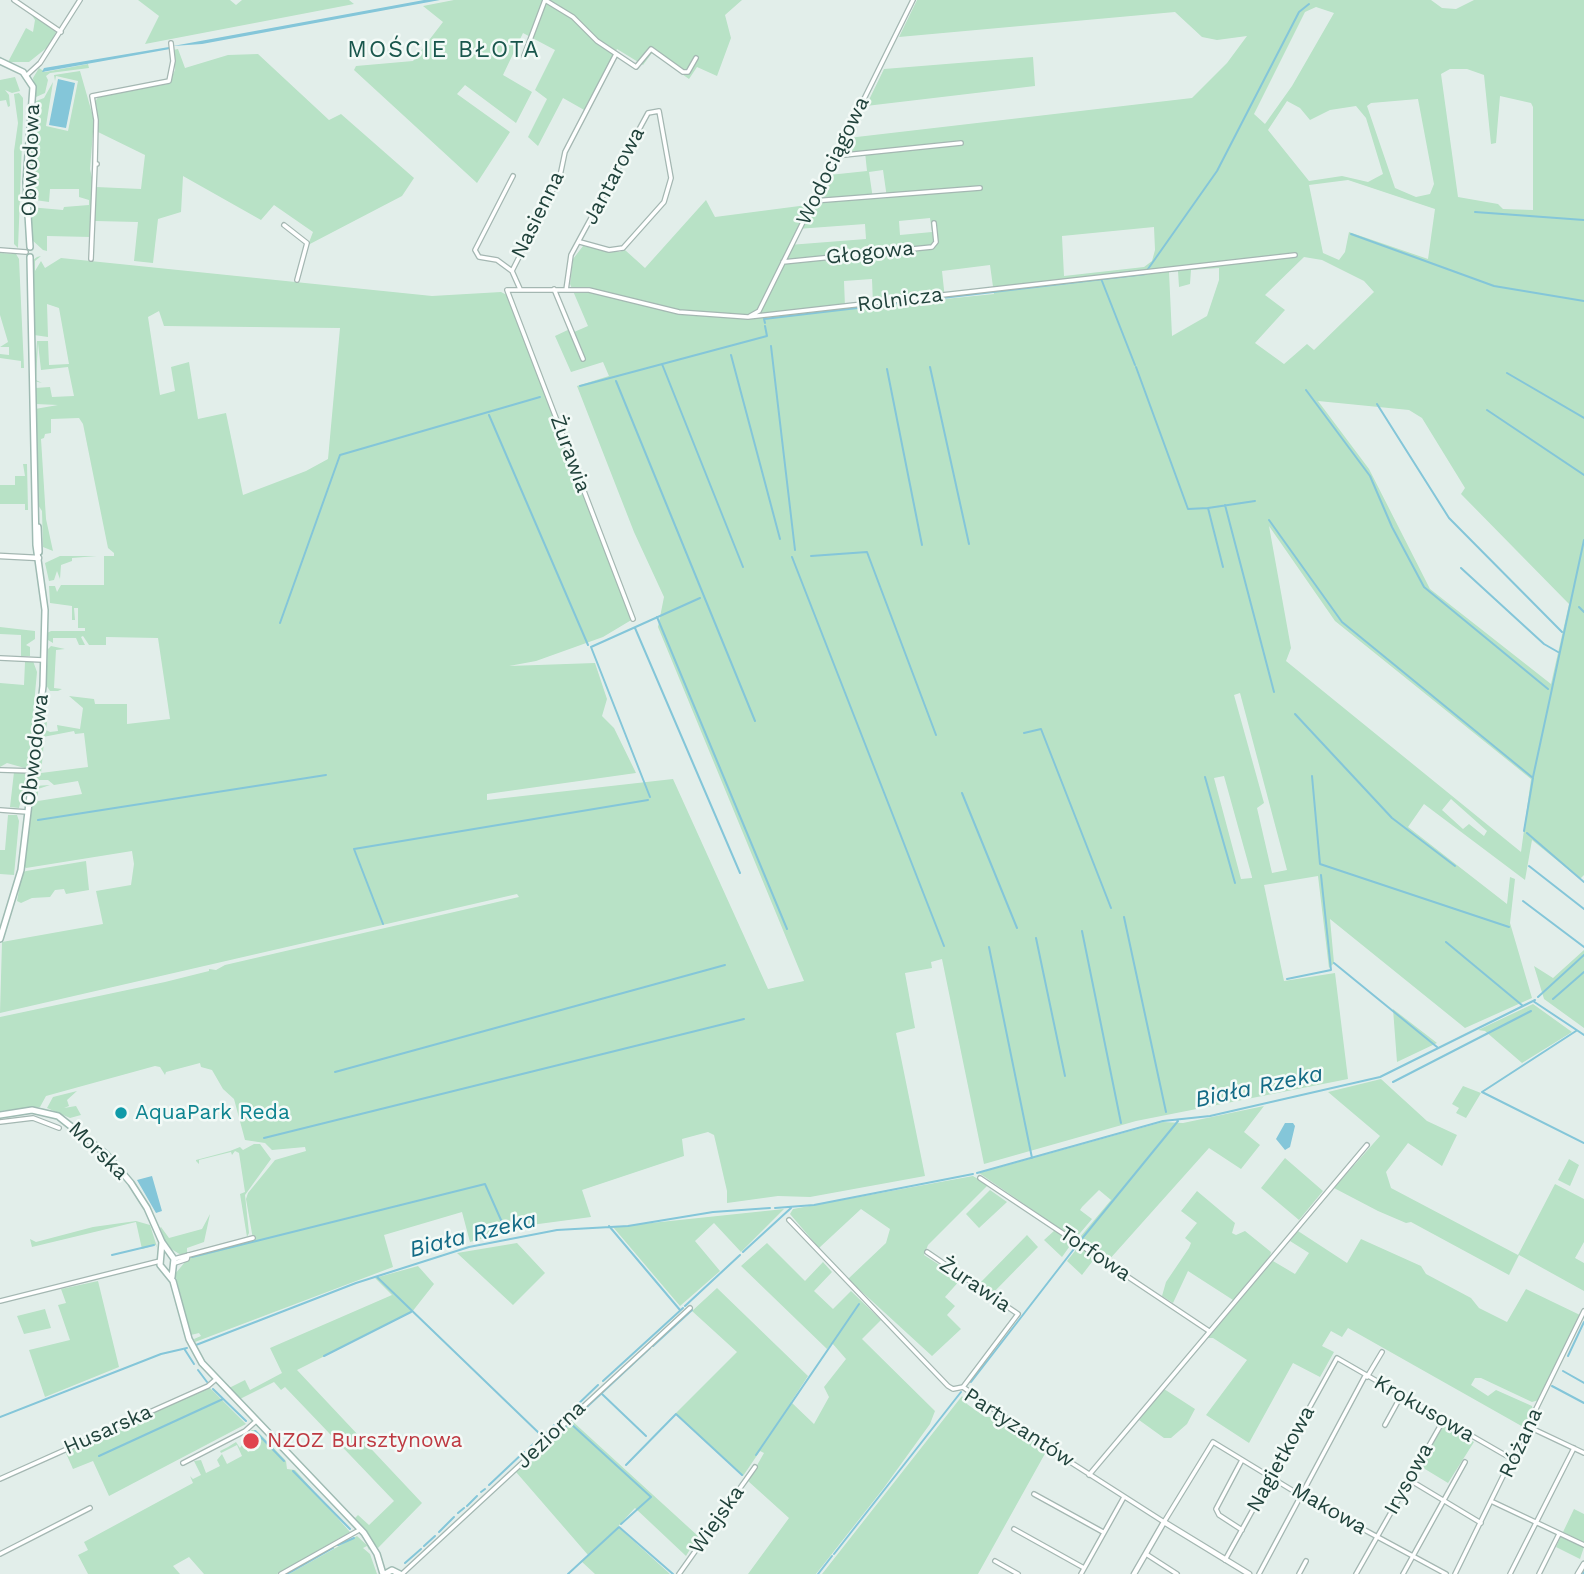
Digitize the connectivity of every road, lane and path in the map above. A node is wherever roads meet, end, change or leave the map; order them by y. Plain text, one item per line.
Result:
1 (13, 0) edge
2 (80, 0) edge
3 (545, 0) edge
4 (913, 0) edge
5 (61, 32) junction
6 (171, 43) dead end
7 (616, 54) junction
8 (524, 56) dead end
9 (696, 58) dead end
10 (0, 61) edge
11 (27, 75) junction
12 (961, 143) dead end
13 (835, 156) junction
14 (513, 176) dead end
15 (980, 188) dead end
16 (813, 201) junction
17 (934, 223) dead end
18 (284, 225) dead end
19 (580, 242) junction
20 (0, 250) edge
21 (28, 252) junction
22 (1294, 255) dead end
23 (91, 259) dead end
24 (783, 262) junction
25 (512, 271) junction
26 (297, 280) dead end
27 (520, 289) junction
28 (554, 289) junction
29 (566, 289) junction
30 (507, 290) joint
31 (748, 317) junction
32 (583, 359) dead end
33 (0, 556) edge
34 (39, 558) junction
35 (633, 619) dead end
36 (0, 658) edge
37 (44, 660) junction
38 (0, 770) edge
39 (33, 771) junction
40 (0, 810) edge
41 (27, 812) junction
42 (0, 936) edge
43 (0, 1115) edge
44 (0, 1122) edge
45 (59, 1128) dead end
46 (1367, 1145) dead end
47 (980, 1178) dead end
48 (789, 1220) dead end
49 (253, 1238) dead end
50 (927, 1252) dead end
51 (167, 1262) junction
52 (0, 1301) edge
53 (690, 1308) dead end
54 (1584, 1311) edge
55 (1209, 1331) junction
56 (1382, 1352) dead end
57 (1337, 1358) joint
58 (1366, 1376) junction
59 (215, 1380) junction
60 (963, 1387) junction
61 (1401, 1396) junction
62 (1443, 1421) junction
63 (255, 1422) junction
64 (1385, 1425) dead end
65 (1529, 1427) junction
66 (1574, 1448) junction
67 (1584, 1453) edge
68 (1512, 1459) junction
69 (1242, 1460) junction
70 (1465, 1462) dead end
71 (183, 1463) dead end
72 (755, 1467) dead end
73 (1089, 1475) junction
74 (1270, 1477) junction
75 (0, 1479) edge
76 (1408, 1479) junction
77 (1034, 1494) dead end
78 (1300, 1495) junction
79 (1124, 1497) junction
80 (1443, 1500) junction
81 (1493, 1502) junction
82 (90, 1508) dead end
83 (1164, 1522) junction
84 (1481, 1522) junction
85 (1536, 1523) junction
86 (361, 1529) junction
87 (1014, 1529) dead end
88 (1242, 1530) junction
89 (1103, 1532) junction
90 (1559, 1534) junction
91 (1377, 1537) junction
92 (1584, 1545) edge
93 (0, 1554) edge
94 (1146, 1554) junction
95 (1414, 1556) junction
96 (1225, 1560) junction
97 (995, 1561) dead end
98 (1306, 1561) dead end
99 (1584, 1564) edge
100 (1084, 1568) junction
101 (386, 1573) edge
102 (400, 1573) edge
103 (281, 1574) edge
104 (679, 1574) edge
105 (1018, 1574) edge
106 (1080, 1574) edge
107 (1134, 1574) edge
108 (1177, 1574) edge
109 (1249, 1574) edge
110 (1259, 1574) edge
111 (1299, 1574) edge
112 (1356, 1574) edge
113 (1403, 1574) edge
114 (1446, 1574) edge
115 (1455, 1574) edge
116 (1510, 1574) edge
117 (1539, 1574) edge
118 (1578, 1574) edge

1 - 5 street
2 - 5 street
3 - 7 street
3 - 8 street
4 - 13 street, Wodociągowa
5 - 11 street
6 - 23 street
7 - 9 street
7 - 25 street, Nasienna
10 - 11 main road
11 - 21 main road, Obwodowa
12 - 13 street
13 - 16 street, Wodociągowa
14 - 25 street, Nasienna
15 - 16 street
16 - 24 street, Wodociągowa
17 - 24 street, Głogowa
18 - 26 street
19 - 19 street, Jantarowa
19 - 29 street, Jantarowa
20 - 21 street
21 - 34 main road, Obwodowa
22 - 31 street, Rolnicza
24 - 31 street, Wodociągowa
25 - 27 street, Nasienna
27 - 28 street, Rolnicza
27 - 30 street, Rolnicza
28 - 29 street, Rolnicza
28 - 32 street
29 - 31 street, Rolnicza
30 - 35 street, Żurawia
33 - 34 street
34 - 37 main road, Obwodowa
36 - 37 street
37 - 39 main road, Obwodowa
38 - 39 street
39 - 41 main road, Obwodowa
40 - 41 street
41 - 42 main road, Obwodowa
43 - 51 main road, Morska
44 - 45 street
46 - 55 street
47 - 55 street, Torfowa
48 - 60 street, Partyzantów
49 - 51 street
50 - 60 street, Żurawia
51 - 52 street
51 - 59 main road, Morska
53 - 102 street, Jeziorna
54 - 65 street, Różana
55 - 73 street
56 - 58 street
57 - 58 street, Krokusowa
57 - 74 street, Nagietkowa
58 - 61 street, Krokusowa
58 - 78 street
59 - 63 main road, Morska
59 - 75 street, Husarska
60 - 73 street, Partyzantów
61 - 62 street, Krokusowa
61 - 64 street
62 - 68 street, Krokusowa
62 - 76 street, Irysowa
63 - 71 street
63 - 86 main road, Morska
65 - 66 street
65 - 68 street, Różana
66 - 67 street
66 - 85 street
68 - 81 street, Różana
69 - 74 street, Makowa
69 - 83 street, Makowa
69 - 88 street
70 - 80 street
72 - 104 street, Wiejska
73 - 79 street, Partyzantów
74 - 78 street, Makowa
74 - 88 street, Nagietkowa
76 - 80 street
76 - 91 street, Irysowa
77 - 89 street
78 - 91 street, Makowa
78 - 110 street
79 - 83 street, Partyzantów
79 - 89 street
80 - 84 street
80 - 95 street
81 - 84 street, Różana
81 - 85 street
82 - 93 street
83 - 94 street
83 - 96 street, Partyzantów
84 - 115 street, Różana
85 - 90 street
85 - 116 street
86 - 101 main road, Morska
86 - 103 street
87 - 100 street
88 - 96 street, Nagietkowa
89 - 100 street
90 - 92 street
90 - 117 street
91 - 95 street, Makowa
91 - 112 street, Irysowa
94 - 107 street
94 - 108 street
95 - 113 street
95 - 114 street, Makowa
96 - 109 street, Partyzantów
97 - 105 street
98 - 111 street
99 - 118 street
100 - 106 street
101 - 102 main road

